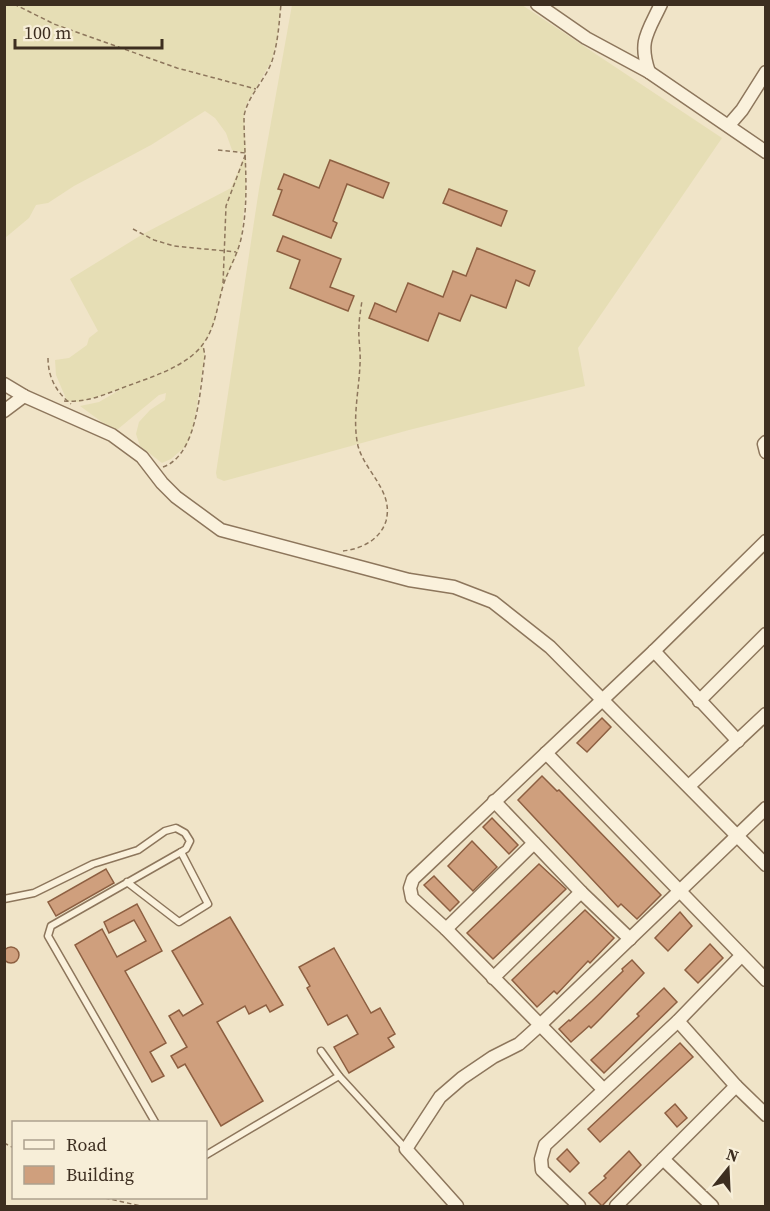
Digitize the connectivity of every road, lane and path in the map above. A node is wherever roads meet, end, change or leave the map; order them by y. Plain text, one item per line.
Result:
1 (14, 4) edge
2 (281, 4) edge
3 (537, 4) edge
4 (661, 4) edge
5 (649, 72) junction
6 (765, 72) edge
7 (256, 88) junction
8 (729, 126) junction
9 (218, 150) dead end
10 (765, 152) edge
11 (246, 153) junction
12 (133, 229) dead end
13 (224, 249) junction
14 (238, 252) junction
15 (224, 285) junction
16 (362, 300) dead end
17 (203, 344) junction
18 (48, 358) dead end
19 (4, 384) edge
20 (24, 396) junction
21 (60, 401) dead end
22 (67, 401) junction
23 (76, 408) dead end
24 (4, 411) edge
25 (765, 442) edge
26 (765, 452) edge
27 (142, 457) junction
28 (764, 546) edge
29 (337, 552) dead end
30 (763, 643) edge
31 (654, 651) junction
32 (602, 700) junction
33 (699, 701) junction
34 (765, 714) edge
35 (738, 741) junction
36 (546, 753) junction
37 (689, 786) junction
38 (494, 801) junction
39 (765, 808) edge
40 (736, 836) junction
41 (534, 843) junction
42 (181, 852) junction
43 (765, 865) edge
44 (127, 882) junction
45 (680, 890) junction
46 (581, 892) junction
47 (4, 898) edge
48 (446, 929) junction
49 (630, 939) junction
50 (741, 957) junction
51 (493, 978) junction
52 (765, 980) edge
53 (678, 1021) junction
54 (539, 1026) junction
55 (321, 1051) dead end
56 (339, 1076) junction
57 (736, 1086) junction
58 (603, 1089) junction
59 (765, 1115) edge
60 (154, 1121) edge
61 (406, 1149) junction
62 (207, 1154) edge
63 (663, 1159) junction
64 (113, 1199) edge
65 (141, 1206) edge
66 (457, 1206) edge
67 (579, 1206) edge
68 (616, 1206) edge
69 (712, 1206) edge

1 - 7 path
2 - 7 path
3 - 5 street
4 - 5 street
5 - 8 street
6 - 8 street
7 - 11 path
8 - 10 street
9 - 11 path
11 - 13 path
11 - 14 path
12 - 13 path
13 - 14 path
13 - 15 path
14 - 15 path
15 - 17 path
16 - 29 path
17 - 22 path
17 - 27 path
18 - 22 path
19 - 20 street
20 - 24 street
20 - 27 street
21 - 22 path
22 - 23 path
25 - 26 street
27 - 32 street
28 - 31 street
30 - 33 street
31 - 32 street
31 - 33 street
32 - 36 street
32 - 37 street
33 - 35 street
34 - 35 street
35 - 37 street
36 - 38 street
36 - 45 street
37 - 40 street
38 - 41 street
38 - 48 street
39 - 40 street
40 - 43 street
40 - 45 street
41 - 46 street
41 - 48 street
42 - 44 lane
42 - 44 lane
42 - 47 lane
44 - 60 lane
45 - 49 street
45 - 50 street
46 - 49 street
46 - 51 street
48 - 51 street
49 - 54 street
50 - 52 street
50 - 53 street
51 - 54 street
53 - 57 street
53 - 58 street
54 - 58 street
54 - 61 street
55 - 56 lane
56 - 61 lane
56 - 62 lane
57 - 59 street
57 - 63 street
58 - 67 street
61 - 66 street
63 - 68 street
63 - 69 street
64 - 65 path

